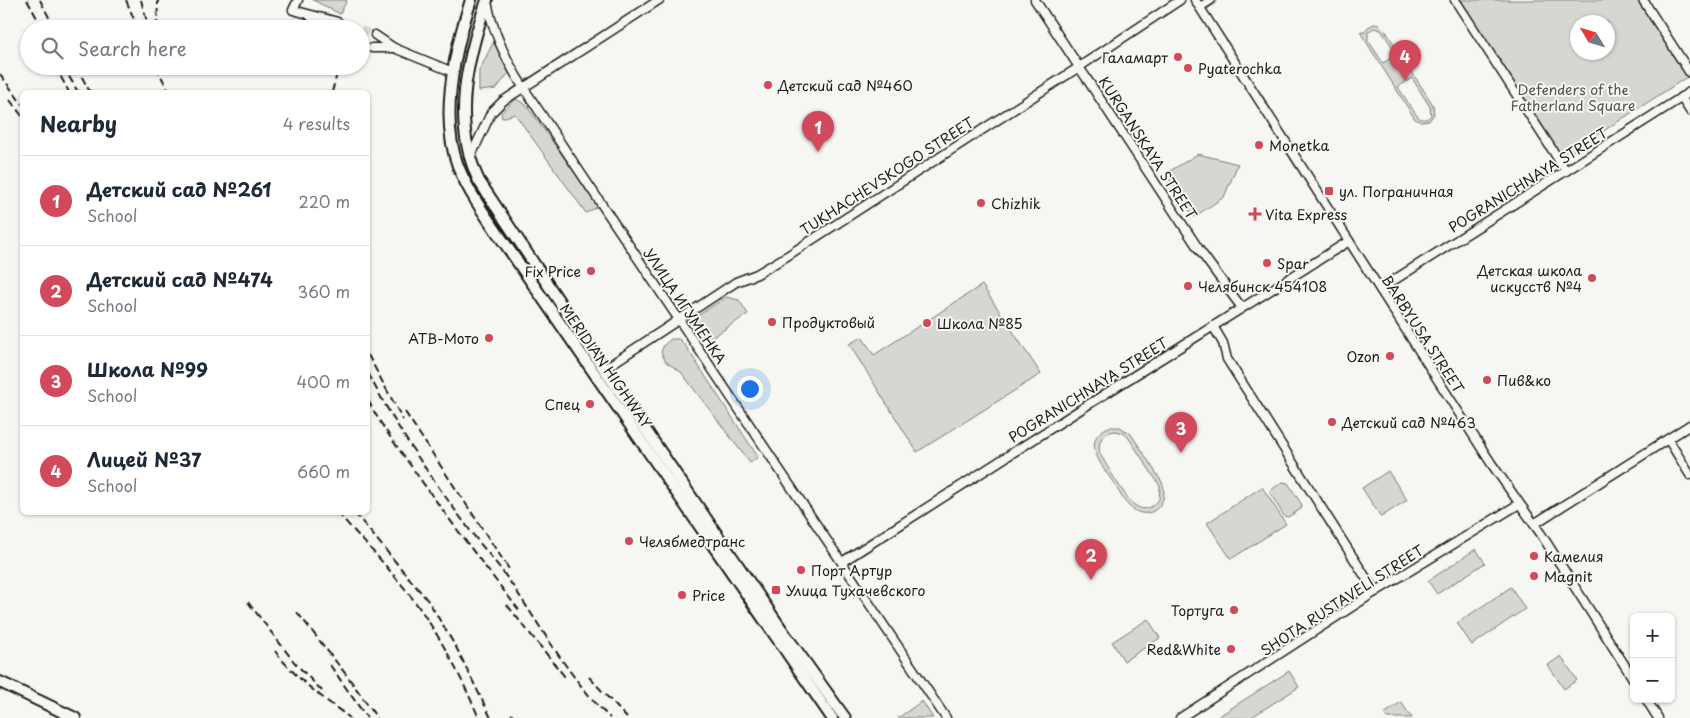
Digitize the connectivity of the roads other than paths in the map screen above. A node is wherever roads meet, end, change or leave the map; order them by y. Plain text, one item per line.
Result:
1 (298, 0) edge
2 (471, 0) edge
3 (487, 0) edge
4 (659, 0) edge
5 (1035, 0) edge
6 (1180, 0) edge
7 (1195, 0) edge
8 (1211, 0) edge
9 (1455, 0) edge
10 (1643, 0) edge
11 (1200, 7) junction
12 (308, 15) junction
13 (314, 20) edge
14 (329, 20) tunnel mouth
15 (375, 35) tunnel mouth
16 (372, 48) tunnel mouth
17 (394, 48) junction
18 (1079, 67) junction
19 (453, 72) junction
20 (1690, 73) edge
21 (523, 87) junction
22 (1690, 92) edge
23 (1681, 98) junction
24 (1690, 111) edge
25 (470, 158) junction
26 (1566, 171) junction
27 (1349, 241) junction
28 (1380, 289) junction
29 (1242, 308) junction
30 (679, 320) junction
31 (1213, 326) junction
32 (604, 369) junction
33 (1690, 425) edge
34 (1668, 439) junction
35 (1690, 474) edge
36 (1518, 504) junction
37 (1534, 524) junction
38 (842, 562) junction
39 (1375, 592) junction
40 (1630, 674) edge
41 (0, 682) edge
42 (1649, 703) edge
43 (75, 718) edge
44 (832, 718) edge
45 (845, 718) edge
46 (946, 718) edge
47 (1180, 718) edge
48 (1658, 718) edge

1 - 12 street
2 - 19 main road, MERIDIAN HIGHWAY
3 - 21 street, УЛИЦА ИГУМЕНКА
3 - 25 main road, MERIDIAN HIGHWAY
4 - 21 street
5 - 18 street, KURGANSKAYA STREET
6 - 18 street, TUKHACHEVSKOGO STREET
7 - 11 street, BARBYUSA STREET
8 - 11 street
9 - 26 street
10 - 20 street
11 - 27 street, BARBYUSA STREET
12 - 13 street
12 - 14 street
15 - 17 street
16 - 17 street
17 - 19 street
18 - 29 street, KURGANSKAYA STREET
18 - 30 street, TUKHACHEVSKOGO STREET
19 - 44 main road, MERIDIAN HIGHWAY
21 - 25 street
21 - 30 street, УЛИЦА ИГУМЕНКА
22 - 23 street, POGRANICHNAYA STREET
23 - 24 street
23 - 26 street, POGRANICHNAYA STREET
25 - 32 main road, MERIDIAN HIGHWAY
26 - 28 street, POGRANICHNAYA STREET
27 - 28 street, BARBYUSA STREET
27 - 29 street, POGRANICHNAYA STREET
28 - 36 street, BARBYUSA STREET
29 - 31 street, POGRANICHNAYA STREET
30 - 32 street, TUKHACHEVSKOGO STREET
30 - 38 street, УЛИЦА ИГУМЕНКА
31 - 38 street, POGRANICHNAYA STREET
31 - 39 street
32 - 45 main road, MERIDIAN HIGHWAY
33 - 34 street
34 - 35 street
34 - 37 street
36 - 37 street, BARBYUSA STREET
36 - 39 street, SHOTA RUSTAVELI STREET
37 - 40 street, BARBYUSA STREET
38 - 46 street, УЛИЦА ИГУМЕНКА
39 - 47 street, SHOTA RUSTAVELI STREET
41 - 43 main road
42 - 48 street

